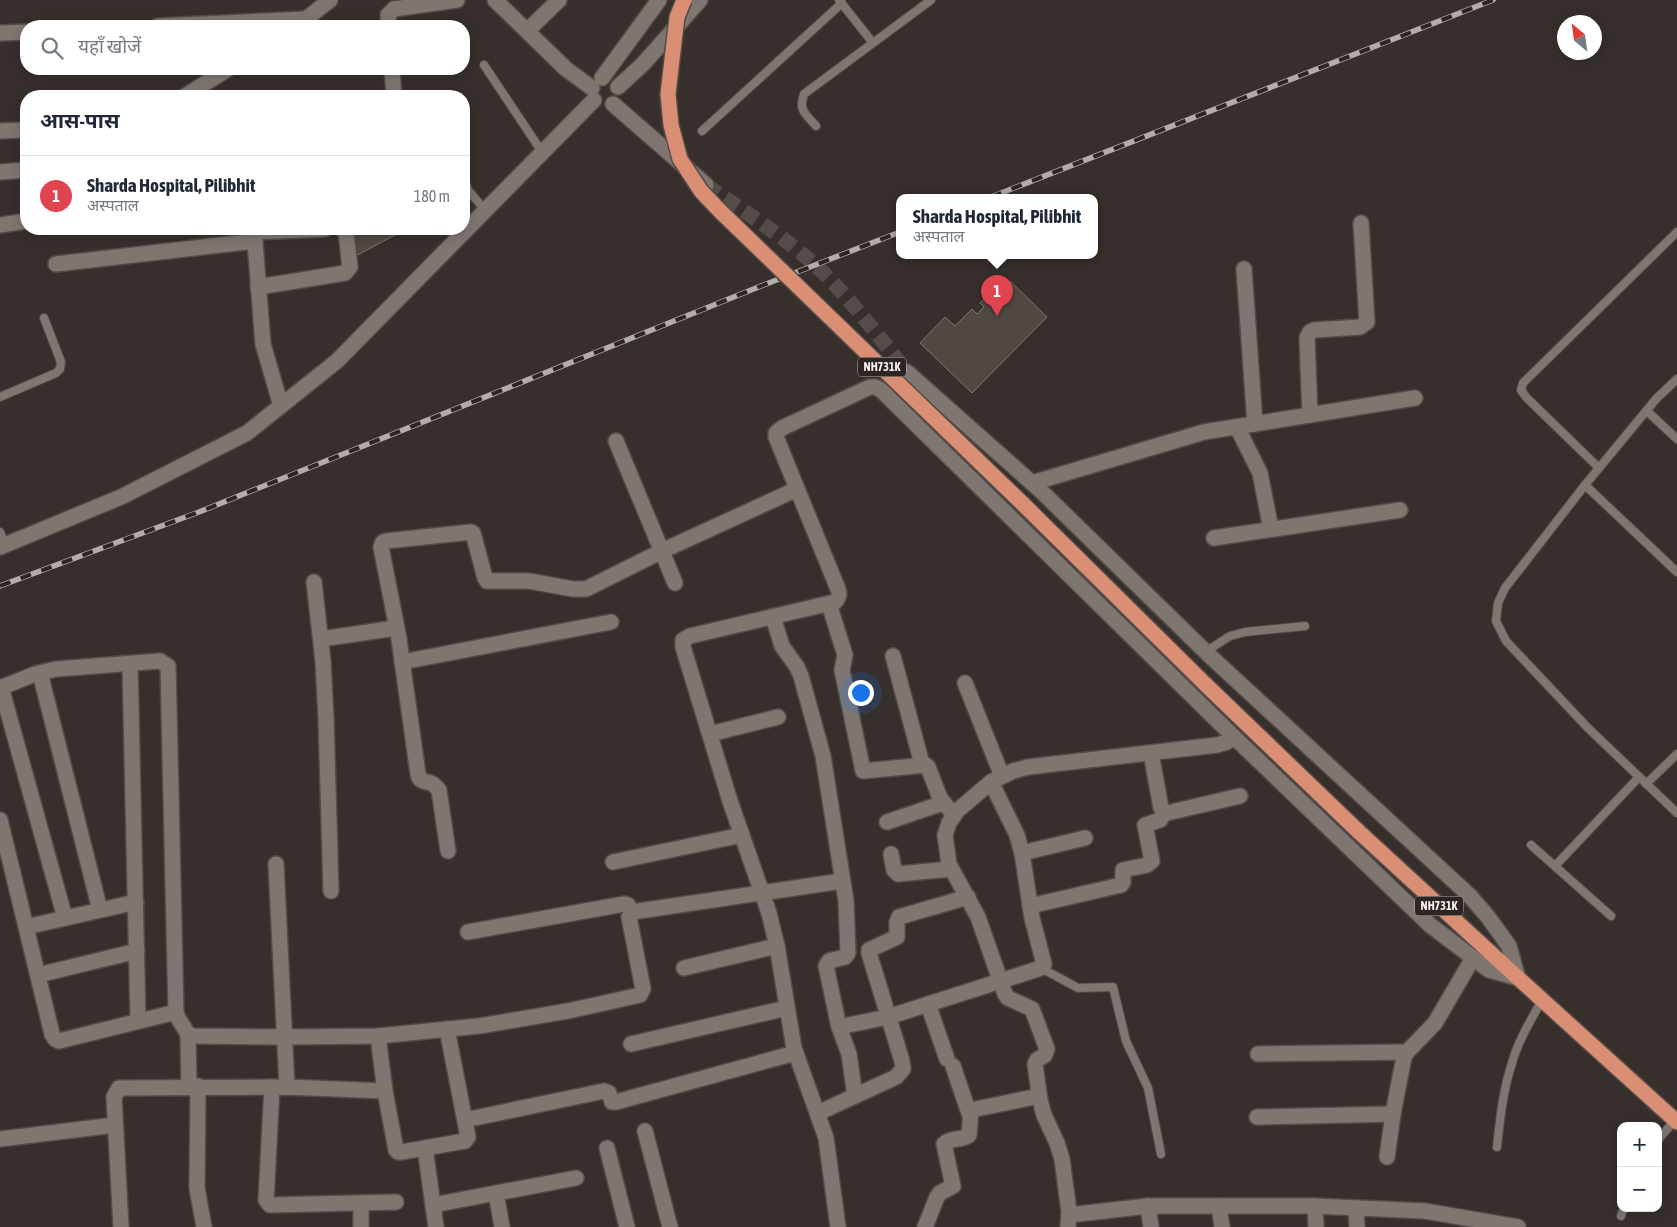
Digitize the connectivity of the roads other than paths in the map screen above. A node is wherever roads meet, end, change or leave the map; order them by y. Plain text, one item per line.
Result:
1 (330, 0) edge
2 (457, 0) edge
3 (495, 0) edge
4 (559, 0) edge
5 (659, 0) edge
6 (684, 0) edge
7 (700, 0) edge
8 (931, 0) edge
9 (840, 1) edge
10 (305, 20) edge
11 (388, 20) edge
12 (527, 31) junction
13 (20, 32) edge
14 (0, 33) edge
15 (873, 43) junction
16 (484, 65) dead end
17 (218, 75) edge
18 (392, 75) edge
19 (618, 87) junction
20 (596, 89) junction
21 (195, 90) edge
22 (394, 90) edge
23 (613, 104) junction
24 (816, 126) dead end
25 (20, 130) edge
26 (0, 131) edge
27 (702, 131) dead end
28 (542, 152) junction
29 (20, 170) edge
30 (0, 172) edge
31 (706, 185) tunnel mouth
32 (470, 192) edge
33 (485, 210) junction
34 (20, 222) edge
35 (1361, 223) dead end
36 (0, 225) edge
37 (470, 225) edge
38 (1677, 232) edge
39 (247, 235) edge
40 (254, 235) edge
41 (346, 235) edge
42 (460, 235) edge
43 (56, 264) dead end
44 (1244, 269) dead end
45 (258, 287) junction
46 (44, 318) dead end
47 (907, 372) tunnel mouth
48 (1677, 379) edge
49 (0, 397) edge
50 (1416, 398) dead end
51 (281, 406) junction
52 (1647, 411) junction
53 (1310, 415) junction
54 (1255, 424) junction
55 (1237, 427) junction
56 (1677, 439) edge
57 (616, 441) dead end
58 (1599, 468) junction
59 (1032, 483) junction
60 (1586, 485) junction
61 (798, 489) junction
62 (1400, 510) dead end
63 (1271, 529) junction
64 (1214, 538) dead end
65 (2, 541) edge
66 (662, 551) junction
67 (1677, 572) edge
68 (314, 582) dead end
69 (675, 583) dead end
70 (829, 604) junction
71 (773, 617) junction
72 (612, 622) dead end
73 (1305, 626) dead end
74 (396, 628) junction
75 (321, 639) junction
76 (1205, 652) junction
77 (893, 656) dead end
78 (402, 662) junction
79 (130, 664) junction
80 (40, 673) junction
81 (966, 683) dead end
82 (1, 688) edge
83 (778, 717) dead end
84 (710, 734) junction
85 (1234, 737) junction
86 (1151, 753) junction
87 (1677, 754) edge
88 (922, 764) junction
89 (1639, 777) junction
90 (996, 779) junction
91 (1646, 784) junction
92 (1240, 796) dead end
93 (943, 803) junction
94 (1165, 812) junction
95 (1677, 814) edge
96 (954, 815) junction
97 (0, 820) edge
98 (887, 822) dead end
99 (742, 835) junction
100 (1085, 838) dead end
101 (1531, 844) dead end
102 (448, 851) dead end
103 (1022, 853) junction
104 (891, 854) dead end
105 (613, 862) dead end
106 (276, 864) dead end
107 (1555, 866) junction
108 (951, 869) junction
109 (7, 877) edge
110 (842, 881) junction
111 (331, 891) dead end
112 (761, 892) junction
113 (968, 897) junction
114 (136, 902) junction
115 (1030, 906) junction
116 (100, 910) junction
117 (632, 912) junction
118 (1611, 916) dead end
119 (65, 918) junction
120 (26, 926) junction
121 (468, 932) dead end
122 (777, 946) junction
123 (137, 952) junction
124 (1473, 958) junction
125 (684, 968) dead end
126 (1041, 968) junction
127 (38, 975) junction
128 (1518, 978) junction
129 (1000, 980) junction
130 (1542, 1000) junction
131 (928, 1004) junction
132 (787, 1008) junction
133 (176, 1012) junction
134 (888, 1017) junction
135 (138, 1021) junction
136 (839, 1027) junction
137 (447, 1029) junction
138 (188, 1034) junction
139 (378, 1036) junction
140 (284, 1037) junction
141 (631, 1044) dead end
142 (1407, 1052) junction
143 (795, 1053) junction
144 (1258, 1054) dead end
145 (194, 1086) junction
146 (279, 1087) junction
147 (385, 1091) junction
148 (855, 1096) junction
149 (1039, 1096) junction
150 (818, 1113) junction
151 (969, 1113) junction
152 (1393, 1114) junction
153 (1257, 1117) dead end
154 (465, 1120) junction
155 (1676, 1121) edge
156 (115, 1125) junction
157 (645, 1130) dead end
158 (1662, 1136) edge
159 (0, 1139) edge
160 (1497, 1147) dead end
161 (425, 1148) junction
162 (607, 1148) dead end
163 (1161, 1154) dead end
164 (1387, 1157) dead end
165 (576, 1178) dead end
166 (496, 1193) junction
167 (361, 1202) junction
168 (396, 1202) dead end
169 (433, 1205) junction
170 (1148, 1206) junction
171 (1219, 1206) junction
172 (1316, 1206) junction
173 (1356, 1208) junction
174 (1622, 1212) edge
175 (1621, 1216) dead end
176 (1068, 1221) edge
177 (1474, 1223) edge
178 (121, 1227) edge
179 (204, 1227) edge
180 (361, 1227) edge
181 (436, 1227) edge
182 (502, 1227) edge
183 (627, 1227) edge
184 (670, 1227) edge
185 (838, 1227) edge
186 (925, 1227) edge
187 (1151, 1227) edge
188 (1222, 1227) edge
189 (1316, 1227) edge
190 (1357, 1227) edge
191 (1518, 1227) edge

1 - 10 street
2 - 11 street
3 - 12 street
4 - 12 street
5 - 20 street
6 - 128 highway, NH731K, bridge
7 - 19 street
8 - 15 lane
9 - 15 lane
9 - 27 lane
12 - 20 street
13 - 14 street
15 - 24 lane
16 - 28 lane
17 - 21 street
18 - 22 street
19 - 20 street
19 - 23 street
20 - 23 street
20 - 28 street
23 - 31 street
25 - 26 street
28 - 33 street
29 - 30 street
32 - 33 lane
33 - 37 street
34 - 36 street
35 - 53 street
38 - 58 lane
39 - 43 street
40 - 45 street
41 - 45 street
42 - 51 street
44 - 54 street
45 - 51 street
46 - 49 lane
47 - 59 street
48 - 52 lane
50 - 53 street
51 - 65 street
52 - 56 lane
52 - 58 lane
53 - 54 street
54 - 55 street
55 - 59 street
55 - 63 street
57 - 66 street
58 - 60 lane
59 - 76 street
60 - 67 lane
60 - 89 lane
61 - 66 street
61 - 70 street
61 - 85 street
62 - 63 street
63 - 64 street
66 - 69 street
66 - 74 street
68 - 75 street
70 - 71 street
70 - 88 street
71 - 84 street
71 - 110 street
72 - 78 street
73 - 76 lane
74 - 75 street
74 - 78 street
75 - 111 street
76 - 128 street
77 - 88 street
78 - 102 street
79 - 80 street
79 - 114 street
79 - 133 street
80 - 82 street
80 - 116 street
81 - 90 street
82 - 119 street
83 - 84 street
84 - 99 street
85 - 86 street
85 - 124 street
86 - 90 street
86 - 94 street
87 - 91 lane
88 - 93 street
89 - 91 lane
89 - 107 lane
90 - 96 street
90 - 103 street
91 - 95 lane
92 - 94 street
93 - 96 street
93 - 98 street
94 - 115 street
96 - 108 street
97 - 109 street
99 - 105 street
99 - 112 street
100 - 103 street
101 - 107 lane
103 - 115 street
104 - 108 street
106 - 140 street
107 - 118 lane
108 - 113 street
109 - 120 street
110 - 112 street
110 - 136 street
112 - 117 street
112 - 122 street
113 - 129 street
113 - 134 street
114 - 116 street
114 - 123 street
115 - 126 street
116 - 119 street
117 - 121 street
117 - 137 street
119 - 120 street
120 - 127 street
122 - 125 street
122 - 132 street
123 - 127 street
123 - 135 street
124 - 128 street
124 - 142 street
126 - 129 street
126 - 163 lane
127 - 135 street
128 - 130 highway, NH731K
129 - 131 street
129 - 149 street
130 - 155 highway, NH731K
130 - 160 lane
131 - 134 street
131 - 151 street
132 - 141 street
132 - 143 street
133 - 135 street
133 - 138 street
134 - 136 street
134 - 148 street
136 - 148 street
137 - 139 street
137 - 154 street
138 - 140 street
138 - 145 street
139 - 140 street
139 - 147 street
140 - 146 street
142 - 144 street
142 - 152 street
143 - 150 street
143 - 154 street
145 - 146 street
145 - 156 street
145 - 179 street
146 - 147 street
146 - 167 street
147 - 161 street
148 - 150 street
149 - 151 street
149 - 176 street
150 - 185 street
151 - 186 street
152 - 153 street
152 - 164 street
154 - 161 street
155 - 158 lane
156 - 159 street
156 - 178 street
157 - 184 street
161 - 169 street
162 - 183 street
165 - 166 street
166 - 169 street
166 - 182 street
167 - 168 street
167 - 180 street
169 - 181 street
170 - 171 street
170 - 176 street
170 - 187 street
171 - 172 street
171 - 188 street
172 - 173 street
172 - 189 street
173 - 177 street
173 - 190 street
174 - 175 lane
177 - 191 street

